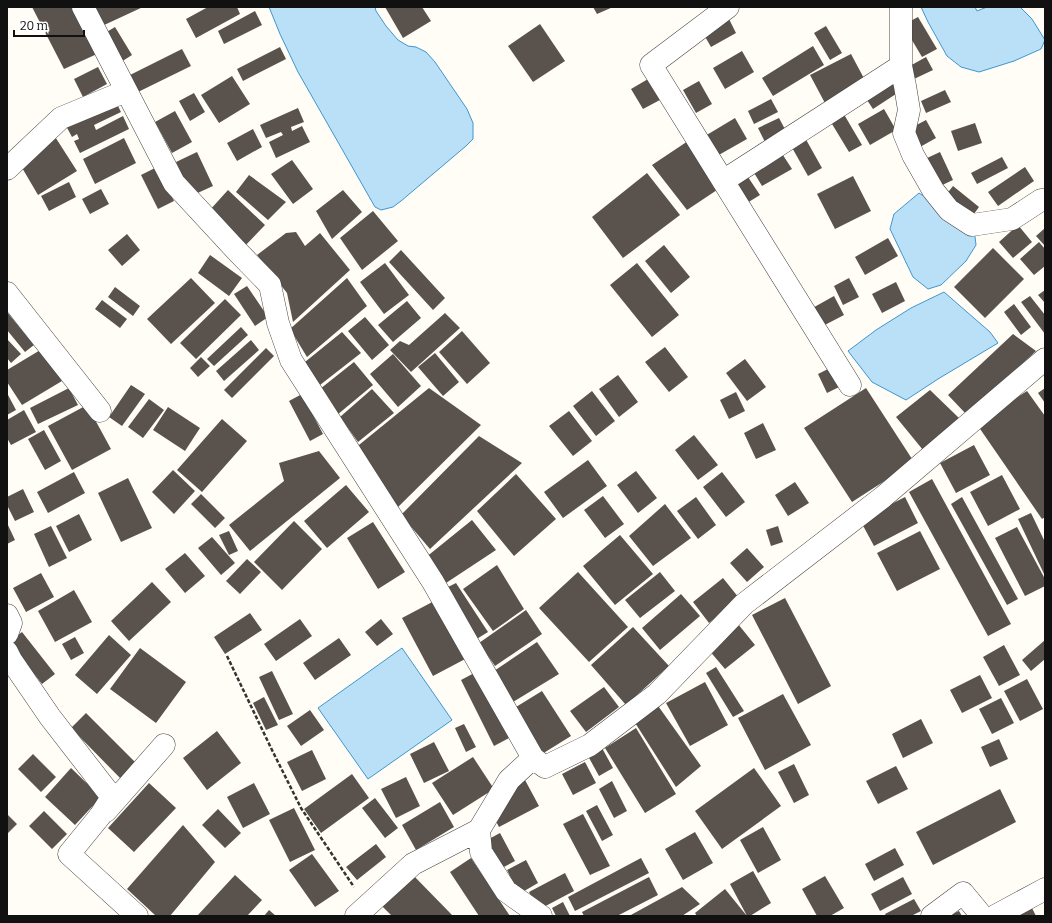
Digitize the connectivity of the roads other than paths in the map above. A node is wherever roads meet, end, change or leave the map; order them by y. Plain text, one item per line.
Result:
1 (83, 7) edge
2 (728, 7) edge
3 (901, 7) edge
4 (901, 66) junction
5 (126, 91) junction
6 (7, 169) edge
7 (724, 181) junction
8 (1045, 200) edge
9 (7, 294) edge
10 (1045, 359) edge
11 (850, 385) dead end
12 (100, 411) dead end
13 (7, 615) edge
14 (7, 634) edge
15 (7, 652) edge
16 (164, 745) dead end
17 (533, 758) junction
18 (478, 830) junction
19 (69, 854) junction
20 (1045, 889) edge
21 (362, 910) edge
22 (137, 916) edge
23 (541, 916) edge
24 (932, 916) edge
25 (982, 916) edge
26 (995, 916) edge

1 - 5 street
2 - 7 street
3 - 4 street
4 - 7 street
4 - 8 street
5 - 6 street
5 - 17 street
7 - 11 street
9 - 12 street
10 - 17 street
13 - 14 street
15 - 19 street
16 - 19 street
17 - 18 street
18 - 21 street
18 - 23 street
19 - 22 street
20 - 26 street
24 - 25 street

